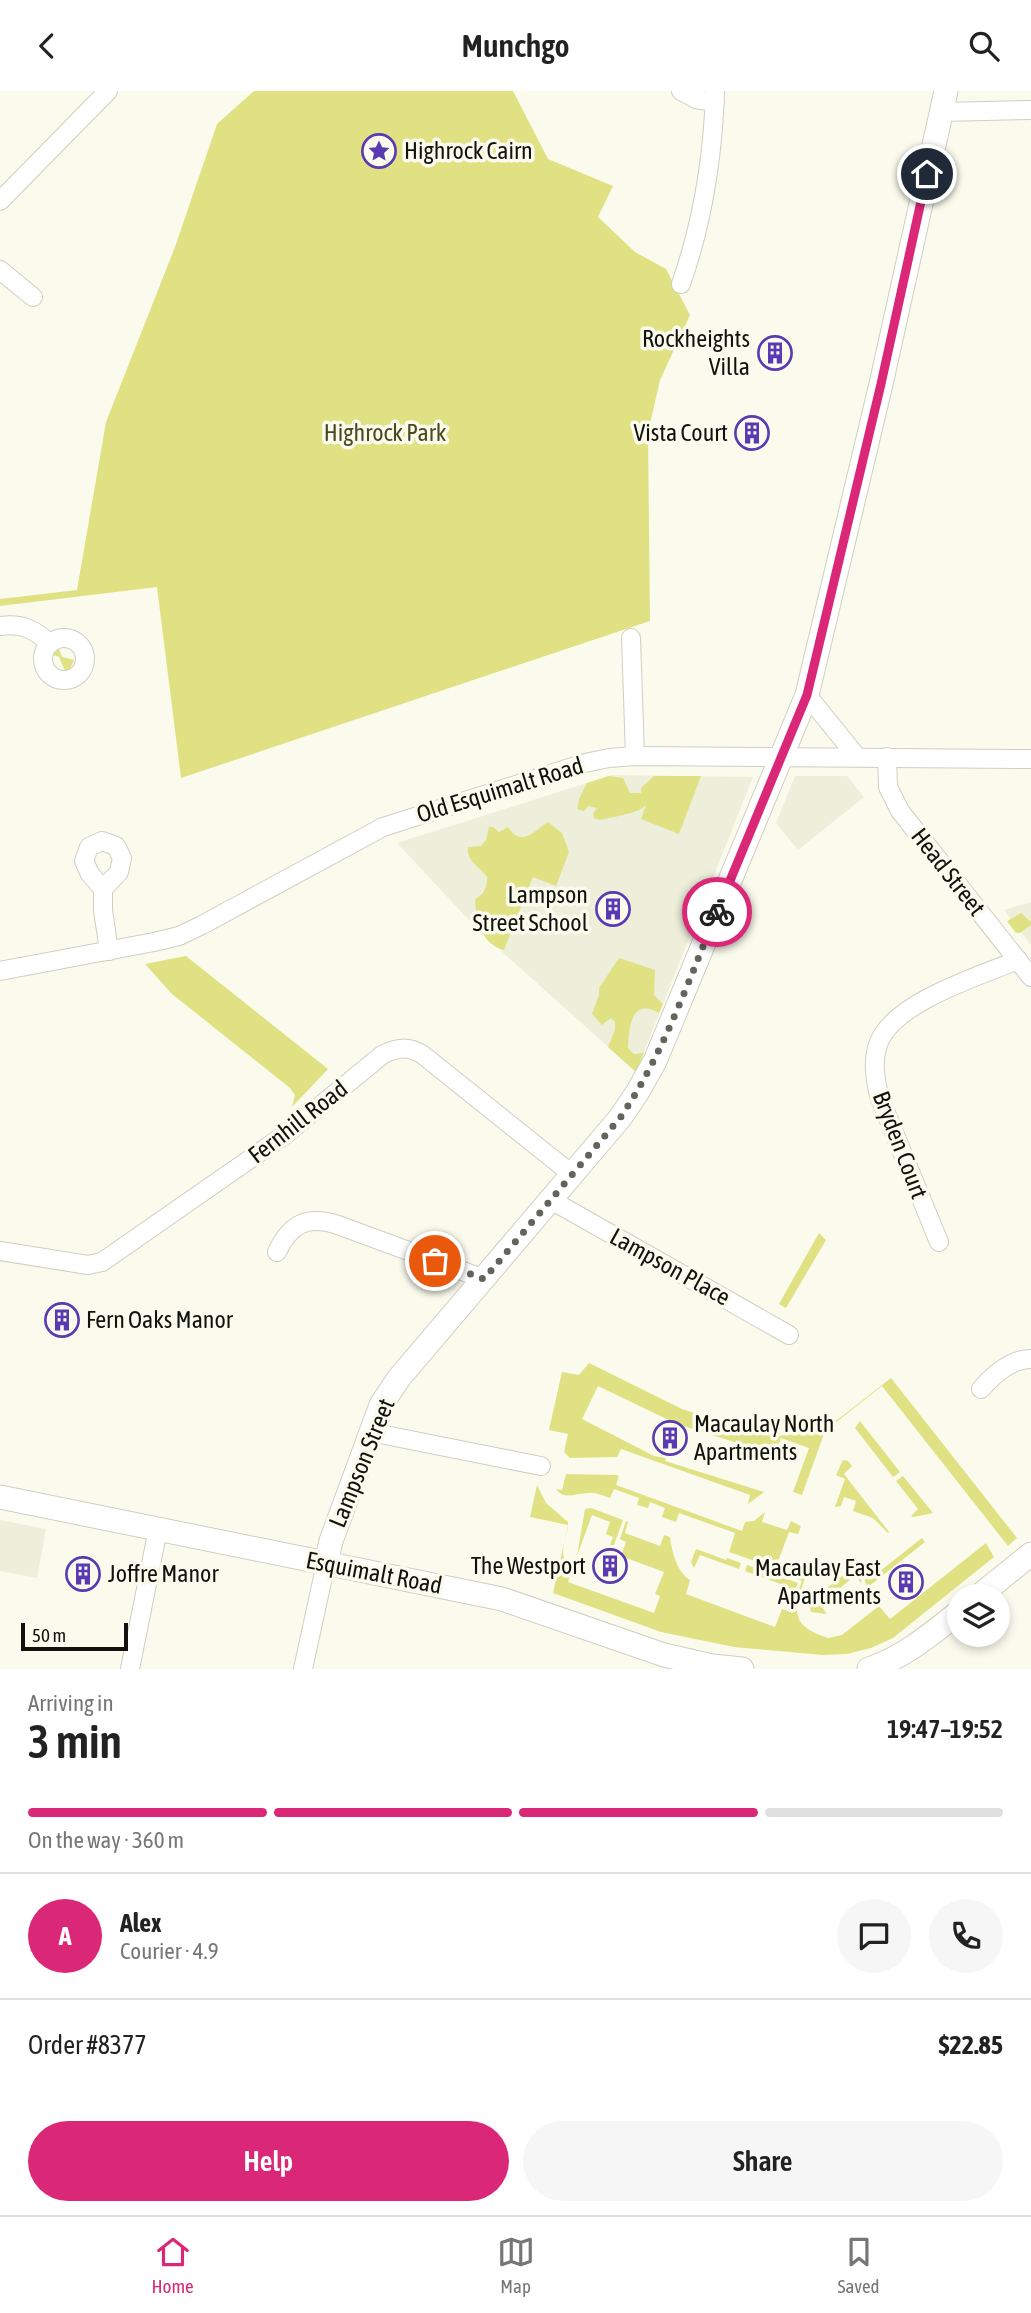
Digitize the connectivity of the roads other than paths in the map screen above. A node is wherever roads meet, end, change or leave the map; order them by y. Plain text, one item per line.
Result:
1 (108, 91) edge
2 (681, 91) edge
3 (715, 97) edge
4 (944, 102) edge
5 (1031, 110) edge
6 (0, 201) edge
7 (0, 270) edge
8 (681, 285) dead end
9 (33, 297) dead end
10 (0, 626) edge
11 (631, 638) dead end
12 (50, 644) dead end
13 (807, 695) junction
14 (635, 756) junction
15 (781, 757) junction
16 (857, 757) junction
17 (887, 757) junction
18 (1031, 759) edge
19 (103, 889) dead end
20 (109, 951) junction
21 (1018, 960) junction
22 (0, 971) edge
23 (1031, 977) edge
24 (573, 1175) junction
25 (551, 1201) junction
26 (939, 1243) dead end
27 (0, 1251) edge
28 (277, 1252) dead end
29 (484, 1279) junction
30 (789, 1335) dead end
31 (1031, 1359) edge
32 (981, 1389) dead end
33 (370, 1432) junction
34 (541, 1466) dead end
35 (0, 1497) edge
36 (158, 1529) junction
37 (1031, 1554) edge
38 (326, 1563) junction
39 (994, 1584) edge
40 (947, 1622) edge
41 (130, 1669) edge
42 (303, 1669) edge
43 (742, 1669) edge
44 (869, 1669) edge

1 - 6 street
2 - 3 street
3 - 8 street
4 - 5 street
4 - 13 main road, Lampson Street
7 - 9 street
10 - 12 street
11 - 14 street
13 - 15 main road, Lampson Street
13 - 16 street
14 - 15 street, Old Esquimalt Road
14 - 20 street, Old Esquimalt Road
15 - 16 street, Old Esquimalt Road
15 - 24 main road, Lampson Street
16 - 17 street, Old Esquimalt Road
17 - 18 street, Old Esquimalt Road
17 - 21 street, Head Street
19 - 20 street
20 - 22 street, Old Esquimalt Road
21 - 23 street, Head Street
21 - 26 street, Bryden Court
24 - 25 main road, Lampson Street
24 - 27 street, Fernhill Road
25 - 29 main road, Lampson Street
25 - 30 street, Lampson Place
28 - 29 street
29 - 33 main road, Lampson Street
31 - 32 street
33 - 34 street
33 - 38 main road, Lampson Street
35 - 36 main road, Esquimalt Road
36 - 38 main road, Esquimalt Road
36 - 41 street
37 - 39 main road
38 - 42 street, Lampson Street
38 - 43 main road, Esquimalt Road
40 - 44 main road

